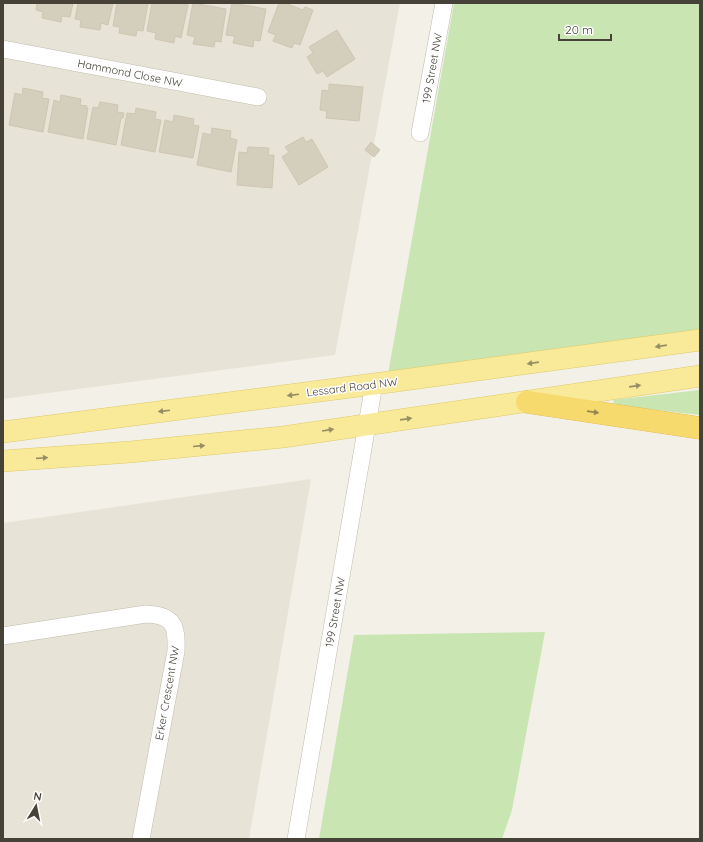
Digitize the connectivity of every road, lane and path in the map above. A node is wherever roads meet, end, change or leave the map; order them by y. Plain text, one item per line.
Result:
1 (444, 3) edge
2 (3, 49) edge
3 (258, 97) dead end
4 (420, 132) dead end
5 (700, 340) edge
6 (700, 376) edge
7 (374, 384) junction
8 (527, 402) junction
9 (367, 424) junction
10 (700, 428) edge
11 (3, 432) edge
12 (3, 461) edge
13 (3, 636) edge
14 (141, 839) edge
15 (296, 839) edge

1 - 4 street, 199 Street NW
2 - 3 street, Hammond Close NW
5 -> 7 main road, Lessard Road NW
8 -> 6 main road
7 - 9 street, 199 Street NW
7 -> 11 main road, Lessard Road NW
9 -> 8 main road
8 -> 10 highway
12 -> 9 main road
9 - 15 street, 199 Street NW
13 - 14 street, Erker Crescent NW

